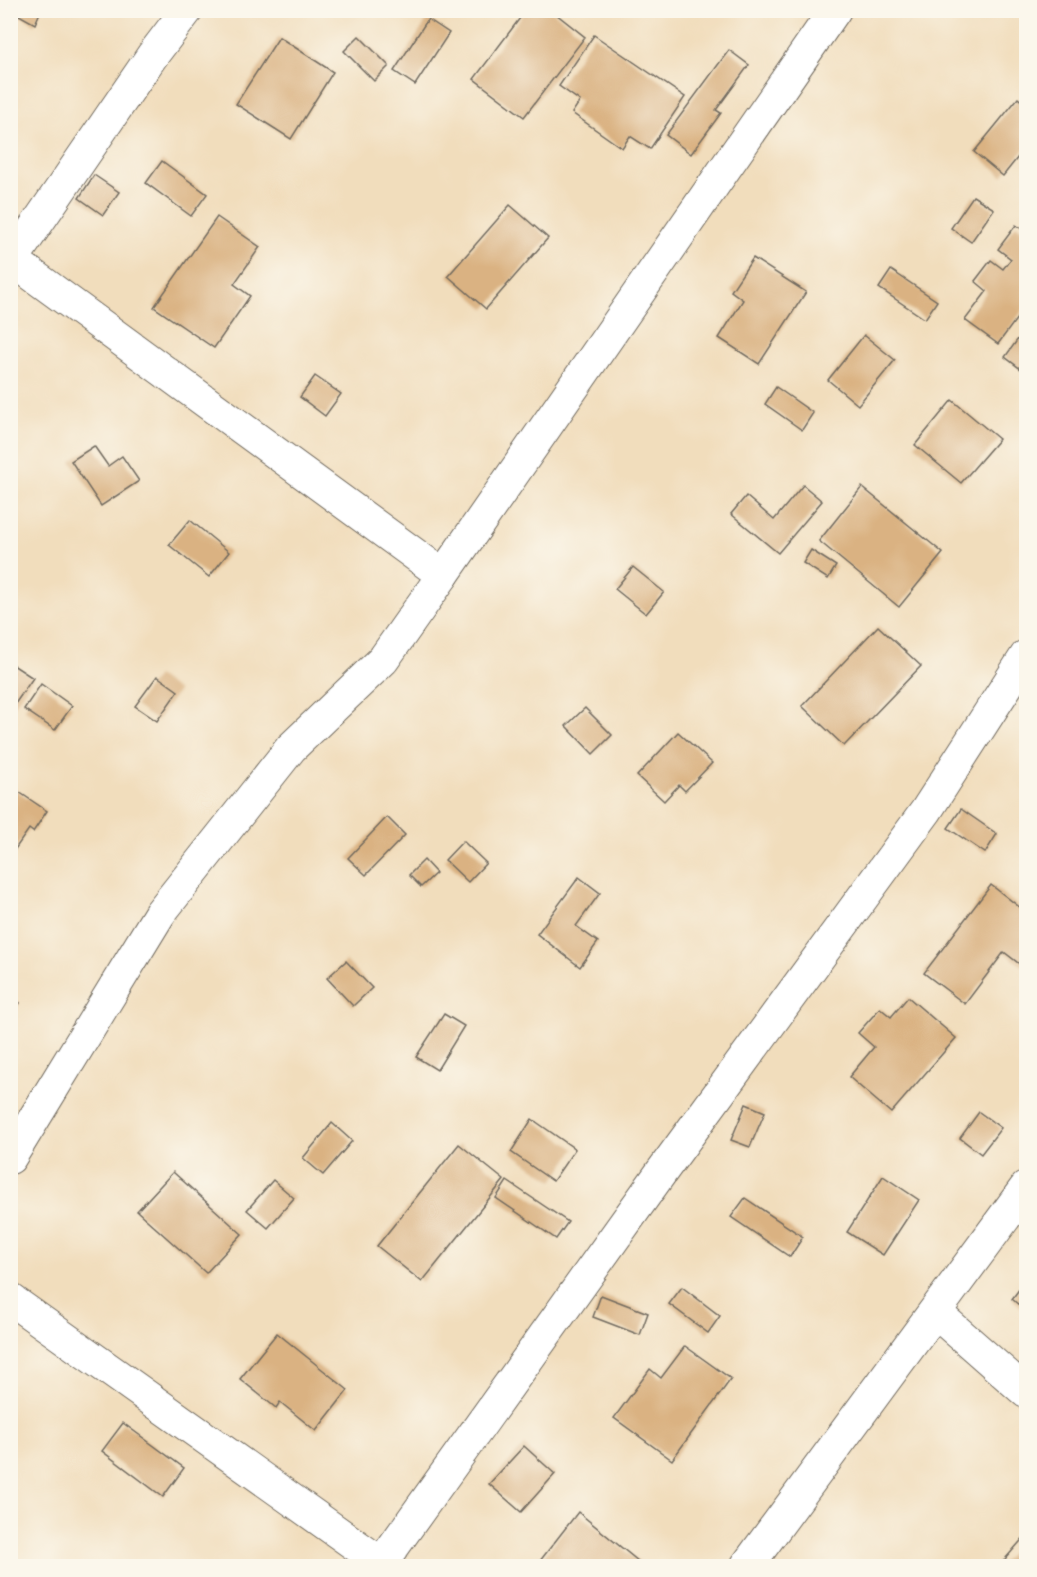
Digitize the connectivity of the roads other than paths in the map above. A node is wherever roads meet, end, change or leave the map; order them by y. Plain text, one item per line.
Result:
1 (188, 10) edge
2 (835, 10) edge
3 (11, 261) edge
4 (443, 575) junction
5 (1026, 656) edge
6 (10, 1158) edge
7 (1026, 1188) edge
8 (10, 1299) edge
9 (935, 1312) junction
10 (1026, 1392) edge
11 (383, 1565) edge
12 (747, 1566) edge

1 - 3 street
2 - 4 street
3 - 4 street
4 - 6 street
5 - 11 street
7 - 9 main road
8 - 11 street
9 - 10 street
9 - 12 main road

